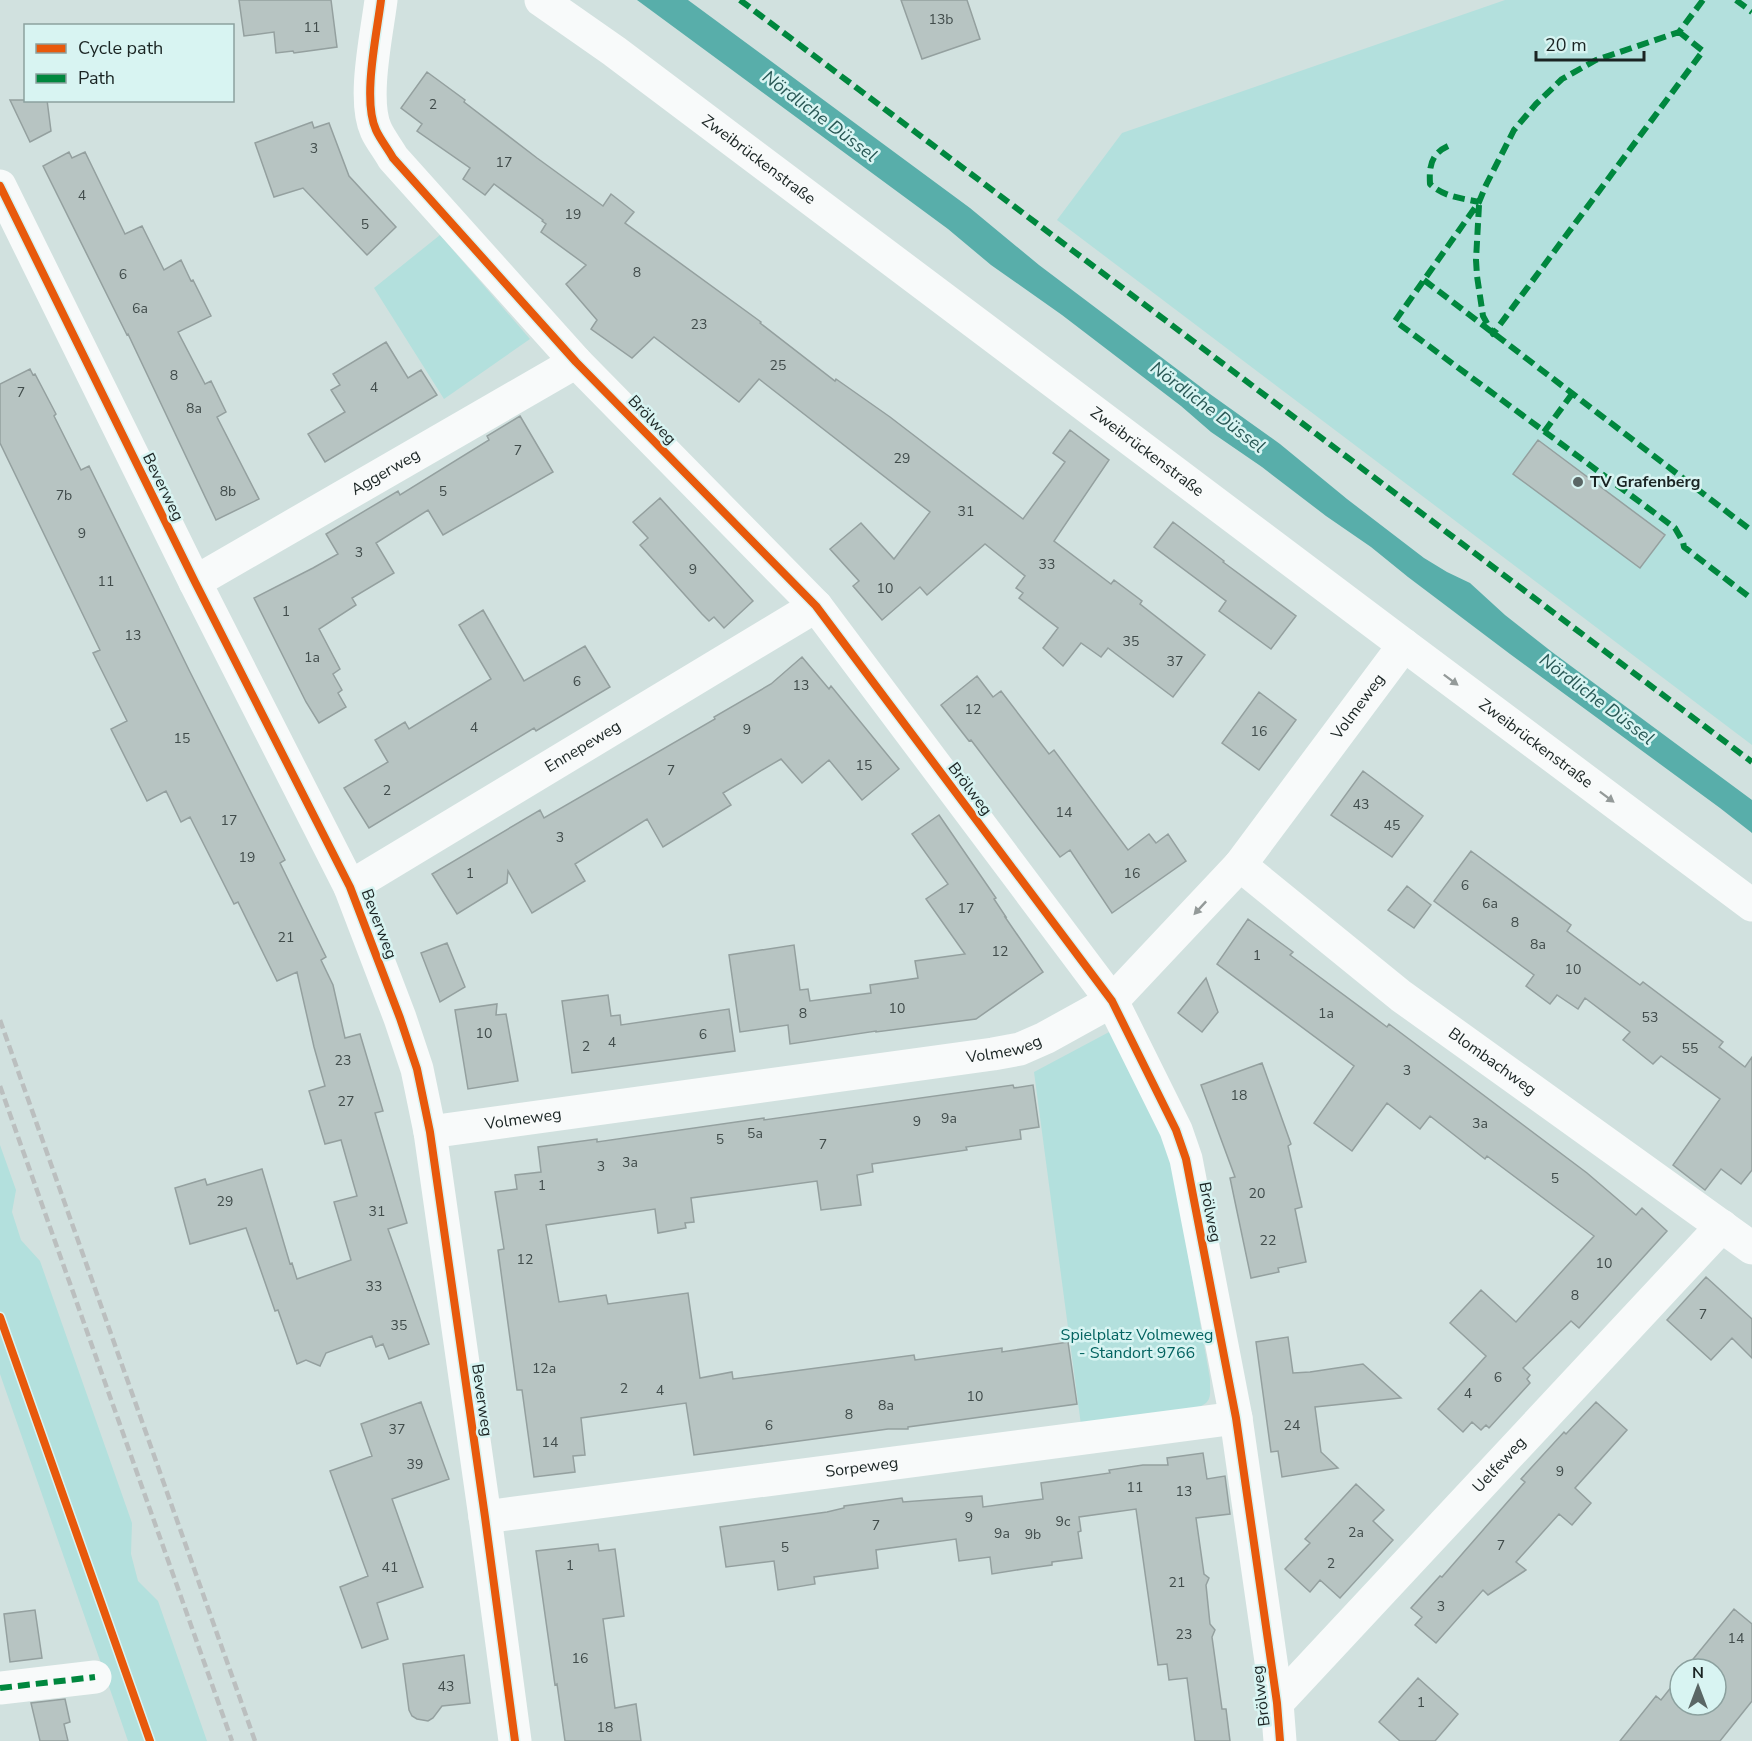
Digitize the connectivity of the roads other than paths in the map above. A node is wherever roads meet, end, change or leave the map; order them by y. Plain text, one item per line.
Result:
1 (381, 0) edge
2 (541, 0) edge
3 (0, 186) edge
4 (576, 362) junction
5 (195, 582) junction
6 (816, 606) junction
7 (1404, 645) junction
8 (1240, 865) junction
9 (350, 887) junction
10 (1752, 905) edge
11 (1112, 1001) junction
12 (430, 1132) junction
13 (1722, 1227) junction
14 (1752, 1248) edge
15 (1236, 1418) junction
16 (485, 1517) junction
17 (95, 1677) dead end
18 (0, 1688) edge
19 (1277, 1703) junction
20 (515, 1741) edge
21 (1280, 1741) edge

1 - 4 street, Brölweg
2 - 7 street, Zweibrückenstraße
3 - 5 street, Beverweg
4 - 5 street, Aggerweg
4 - 6 street, Brölweg
5 - 9 street, Beverweg
6 - 9 street, Ennepeweg
6 - 11 street, Brölweg
7 - 8 street, Volmeweg
7 -> 10 street, Zweibrückenstraße
8 -> 11 street, Volmeweg
8 - 13 street, Blombachweg
9 - 12 street, Beverweg
11 - 12 street, Volmeweg
11 - 15 street, Brölweg
12 - 16 street, Beverweg
13 - 14 street, Blombachweg
13 - 19 street, Uelfeweg
15 - 16 street, Sorpeweg
15 - 19 street, Brölweg
16 - 20 street, Beverweg
17 - 18 street
19 - 21 street, Brölweg

